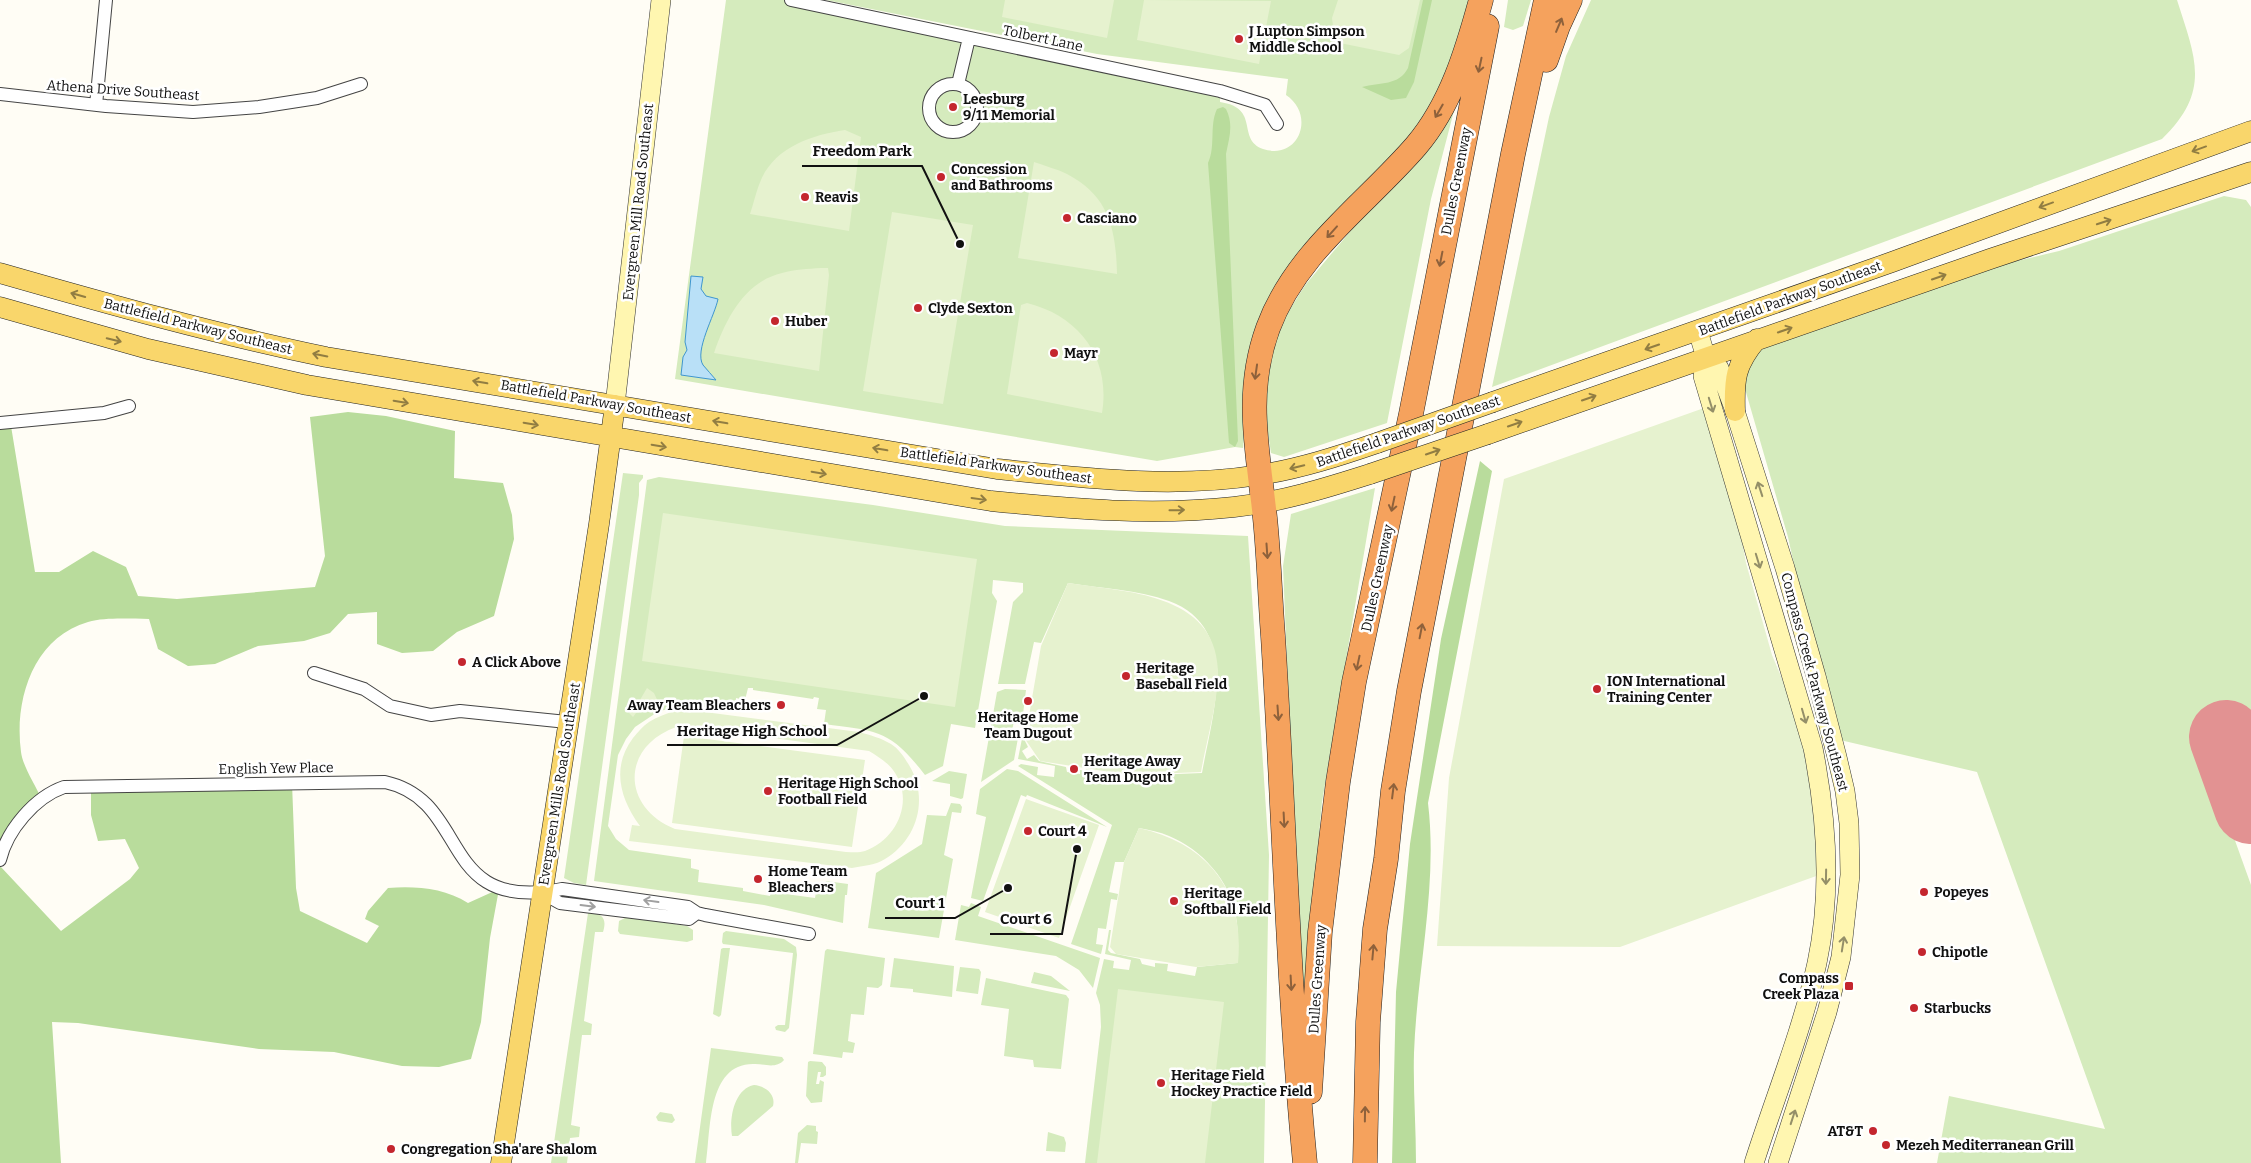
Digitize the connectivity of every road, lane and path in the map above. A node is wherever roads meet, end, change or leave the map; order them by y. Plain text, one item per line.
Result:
1 (106, 0) edge
2 (661, 0) edge
3 (791, 0) edge
4 (1481, 0) edge
5 (1491, 0) edge
6 (1546, 0) edge
7 (1570, 0) edge
8 (969, 38) junction
9 (361, 84) dead end
10 (958, 84) dead end
11 (0, 94) edge
12 (96, 105) junction
13 (1277, 124) dead end
14 (2251, 131) edge
15 (1514, 154) junction
16 (2251, 172) edge
17 (0, 273) edge
18 (0, 307) edge
19 (1698, 332) junction
20 (1757, 339) junction
21 (1706, 358) junction
22 (615, 405) junction
23 (129, 406) dead end
24 (1735, 411) junction
25 (0, 423) edge
26 (610, 438) junction
27 (1260, 475) junction
28 (1264, 503) junction
29 (314, 673) dead end
30 (567, 722) junction
31 (0, 860) edge
32 (542, 893) junction
33 (809, 934) dead end
34 (500, 1163) edge
35 (1305, 1163) edge
36 (1309, 1163) edge
37 (1365, 1163) edge
38 (1754, 1163) edge
39 (1778, 1163) edge

1 - 12 street
2 - 22 street, Evergreen Mill Road Southeast
3 - 8 street, Tolbert Lane
4 -> 27 highway
5 -> 36 highway, Dulles Greenway
6 - 15 highway
15 -> 7 highway
8 - 10 street
8 - 13 street, Tolbert Lane
9 - 12 street, Athena Drive Southeast
11 - 12 street, Athena Drive Southeast
14 -> 19 main road, Battlefield Parkway Southeast
37 -> 15 highway
20 -> 16 main road, Battlefield Parkway Southeast
22 -> 17 main road, Battlefield Parkway Southeast
18 -> 26 main road, Battlefield Parkway Southeast
19 - 21 street, Compass Creek Parkway Southeast
19 -> 27 main road, Battlefield Parkway Southeast, bridge
20 - 21 main road, Battlefield Parkway Southeast
20 - 24 main road
21 - 24 street, Compass Creek Parkway Southeast
28 -> 21 main road, Battlefield Parkway Southeast, bridge
21 -> 38 street, Compass Creek Parkway Southeast
22 - 26 main road, Evergreen Mills Road Southeast
27 -> 22 main road, Battlefield Parkway Southeast
23 - 25 street
39 -> 24 street, Compass Creek Parkway Southeast
26 -> 28 main road, Battlefield Parkway Southeast
26 - 30 main road, Evergreen Mills Road Southeast
27 - 28 highway
28 -> 35 highway
29 - 30 street
30 - 32 main road, Evergreen Mills Road Southeast
31 - 32 street, English Yew Place
32 - 33 street, English Yew Place
32 - 34 main road, Evergreen Mills Road Southeast

